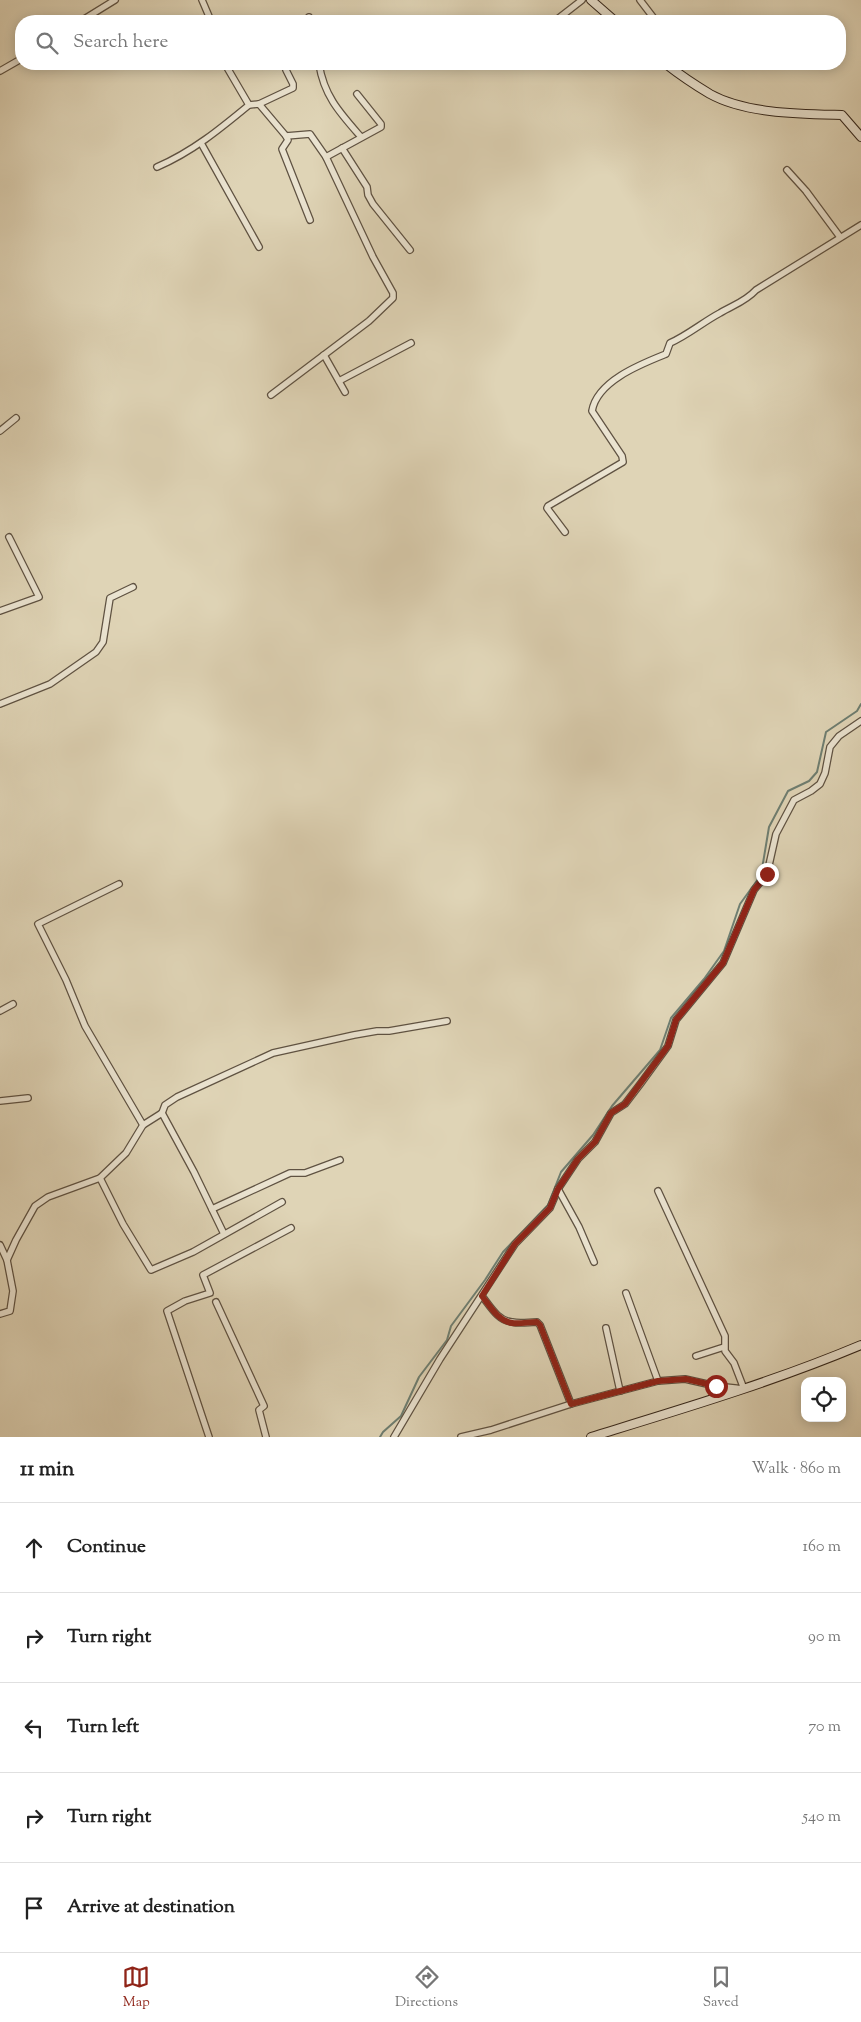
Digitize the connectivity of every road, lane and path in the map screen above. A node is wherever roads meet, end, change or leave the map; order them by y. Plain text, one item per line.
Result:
1 (116, 0) edge
2 (202, 0) edge
3 (582, 0) edge
4 (591, 0) edge
5 (640, 0) edge
6 (91, 15) edge
7 (208, 15) edge
8 (563, 15) edge
9 (608, 15) edge
10 (651, 15) edge
11 (15, 62) edge
12 (229, 70) edge
13 (286, 70) dead end
14 (321, 70) edge
15 (674, 70) edge
16 (0, 71) edge
17 (357, 94) dead end
18 (259, 104) junction
19 (250, 105) junction
20 (286, 136) junction
21 (361, 137) junction
22 (861, 137) edge
23 (201, 143) junction
24 (342, 148) junction
25 (326, 158) junction
26 (157, 167) dead end
27 (787, 170) dead end
28 (310, 220) dead end
29 (861, 225) edge
30 (840, 237) junction
31 (259, 247) dead end
32 (410, 250) dead end
33 (411, 343) dead end
34 (324, 355) junction
35 (339, 381) junction
36 (345, 392) dead end
37 (271, 395) dead end
38 (16, 418) dead end
39 (0, 431) edge
40 (566, 532) dead end
41 (9, 537) dead end
42 (133, 587) dead end
43 (0, 611) edge
44 (0, 704) edge
45 (861, 721) edge
46 (119, 884) dead end
47 (13, 1004) dead end
48 (0, 1011) edge
49 (447, 1021) dead end
50 (28, 1098) dead end
51 (0, 1101) edge
52 (162, 1113) junction
53 (143, 1125) junction
54 (340, 1160) dead end
55 (100, 1178) junction
56 (558, 1189) junction
57 (658, 1191) dead end
58 (282, 1202) dead end
59 (212, 1209) junction
60 (292, 1228) dead end
61 (224, 1234) junction
62 (0, 1245) edge
63 (7, 1260) junction
64 (594, 1262) dead end
65 (626, 1293) dead end
66 (482, 1296) junction
67 (216, 1302) dead end
68 (0, 1314) edge
69 (606, 1328) dead end
70 (861, 1345) edge
71 (724, 1347) junction
72 (696, 1356) dead end
73 (658, 1381) junction
74 (744, 1389) junction
75 (620, 1391) junction
76 (571, 1404) junction
77 (209, 1437) edge
78 (266, 1437) edge
79 (394, 1437) edge
80 (460, 1437) edge
81 (591, 1437) edge

1 - 6 street
2 - 7 street
3 - 8 street
4 - 9 street
5 - 10 street
11 - 16 street
12 - 19 street
13 - 18 street
14 - 21 street
15 - 22 street
17 - 21 street
18 - 19 street
18 - 20 street
19 - 23 street
20 - 25 street
20 - 28 street
21 - 24 street
23 - 26 street
23 - 31 street
24 - 25 street
24 - 32 street
25 - 34 street
27 - 30 street
29 - 30 street
30 - 40 street
33 - 35 street
34 - 35 street
34 - 37 street
35 - 36 street
38 - 39 street
41 - 43 street
42 - 44 street
45 - 56 street
46 - 53 street
47 - 48 street
49 - 52 street
50 - 51 street
52 - 53 street
52 - 59 street
53 - 55 street
54 - 59 street
55 - 61 street
55 - 63 street
56 - 64 street
56 - 66 street
57 - 71 street
58 - 61 street
59 - 61 street
60 - 77 street
62 - 63 street
63 - 68 street
65 - 73 street
66 - 76 street
66 - 79 street
67 - 78 street
69 - 75 street
70 - 74 street
71 - 72 street
71 - 74 street
73 - 74 street
73 - 75 street
74 - 81 street
75 - 76 street
76 - 80 street

